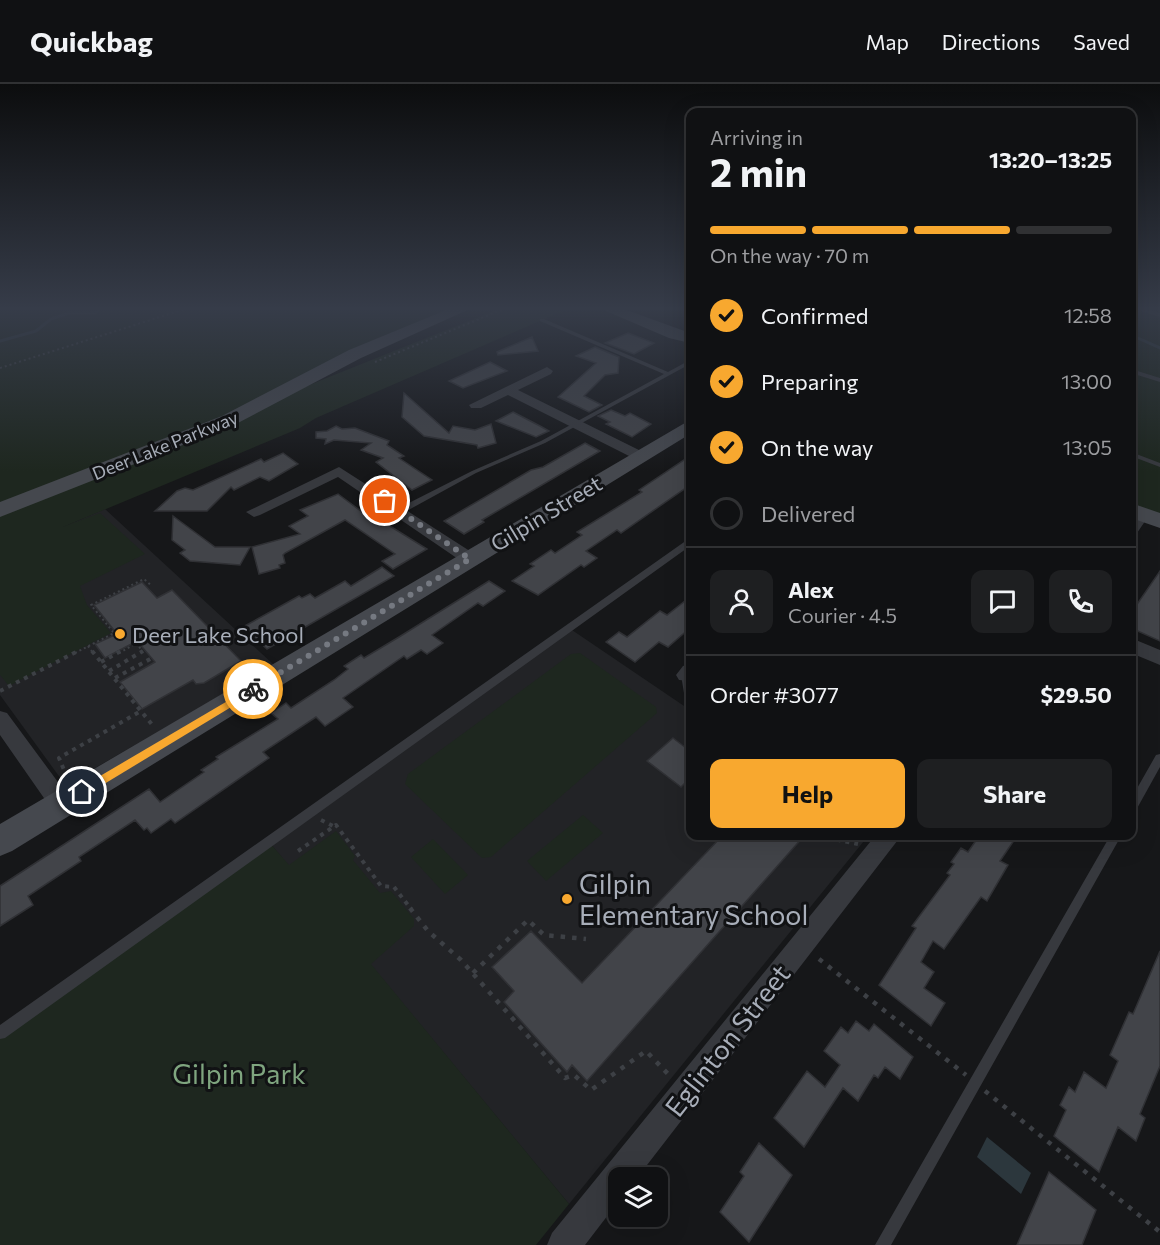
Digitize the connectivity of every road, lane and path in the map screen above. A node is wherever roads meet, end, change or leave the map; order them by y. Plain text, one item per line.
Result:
1 (18, 362) edge
2 (347, 362) edge
3 (641, 362) edge
4 (686, 365) edge
5 (0, 368) edge
6 (547, 371) dead end
7 (1136, 373) edge
8 (669, 374) junction
9 (1160, 380) edge
10 (508, 390) junction
11 (476, 405) dead end
12 (576, 424) junction
13 (686, 432) edge
14 (640, 456) junction
15 (1136, 456) edge
16 (1160, 465) edge
17 (0, 510) edge
18 (400, 511) junction
19 (254, 512) dead end
20 (686, 545) edge
21 (470, 559) junction
22 (152, 586) dead end
23 (88, 646) junction
24 (1136, 647) edge
25 (152, 658) dead end
26 (1160, 658) edge
27 (101, 662) junction
28 (109, 671) junction
29 (114, 678) junction
30 (0, 691) edge
31 (141, 711) junction
32 (1, 721) edge
33 (157, 731) dead end
34 (1160, 758) edge
35 (72, 781) dead end
36 (1136, 800) edge
37 (61, 804) junction
38 (838, 840) edge
39 (887, 840) edge
40 (1114, 840) edge
41 (0, 841) edge
42 (858, 844) dead end
43 (298, 851) dead end
44 (586, 939) dead end
45 (473, 973) junction
46 (0, 1033) edge
47 (669, 1075) dead end
48 (1127, 1206) dead end
49 (1160, 1232) edge
50 (564, 1245) edge
51 (883, 1245) edge

1 - 5 path
2 - 17 street, Deer Lake Parkway
3 - 8 lane
4 - 8 lane
6 - 10 street
7 - 9 lane
8 - 12 lane
10 - 11 street
10 - 12 street
12 - 14 street
12 - 18 lane
13 - 14 street, Gilpin Street
14 - 21 street, Gilpin Street
15 - 16 lane
18 - 19 street
18 - 21 street
20 - 46 lane
21 - 37 street, Gilpin Street
22 - 23 path
23 - 27 path
23 - 30 path
24 - 26 street
25 - 29 path
27 - 28 path
27 - 28 path
28 - 29 path
29 - 31 path
31 - 33 path
31 - 35 path
32 - 37 street
34 - 36 lane
37 - 41 street, Gilpin Street
38 - 42 path
39 - 50 street, Eglinton Street
40 - 51 lane
43 - 45 path
44 - 45 path
45 - 47 path
48 - 49 path

